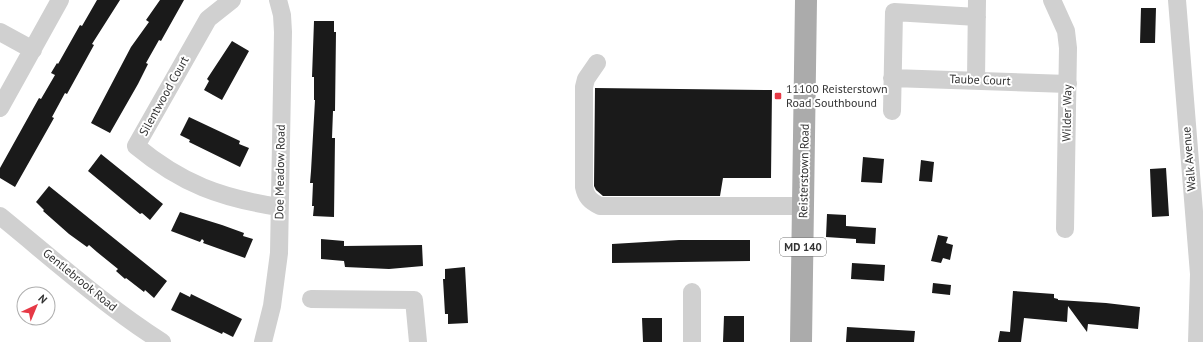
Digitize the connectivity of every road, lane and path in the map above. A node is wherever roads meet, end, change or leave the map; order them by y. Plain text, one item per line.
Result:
1 (60, 0) edge
2 (232, 0) edge
3 (278, 0) edge
4 (806, 0) edge
5 (1052, 0) edge
6 (1177, 0) edge
7 (977, 9) edge
8 (0, 32) edge
9 (33, 50) junction
10 (597, 63) dead end
11 (892, 78) junction
12 (976, 80) junction
13 (1068, 84) junction
14 (0, 108) edge
15 (892, 111) dead end
16 (804, 206) junction
17 (279, 208) junction
18 (0, 216) edge
19 (1065, 230) dead end
20 (692, 292) dead end
21 (311, 299) dead end
22 (162, 342) edge
23 (263, 342) edge
24 (418, 342) edge
25 (692, 342) edge
26 (801, 342) edge
27 (1197, 342) edge

1 - 9 street
2 - 17 street, Silentwood Court
3 - 17 street, Doe Meadow Road
4 - 16 main road, Reisterstown Road / MD 140
5 - 13 street, Wilder Way
6 - 27 street, Walk Avenue
7 - 11 street
7 - 12 street
8 - 9 street
9 - 14 street
10 - 16 street
11 - 12 street, Taube Court
11 - 15 street
12 - 13 street, Taube Court
13 - 19 street, Wilder Way
16 - 26 main road, Reisterstown Road / MD 140
17 - 23 street, Doe Meadow Road
18 - 22 street, Gentlebrook Road
20 - 25 street
21 - 24 street

